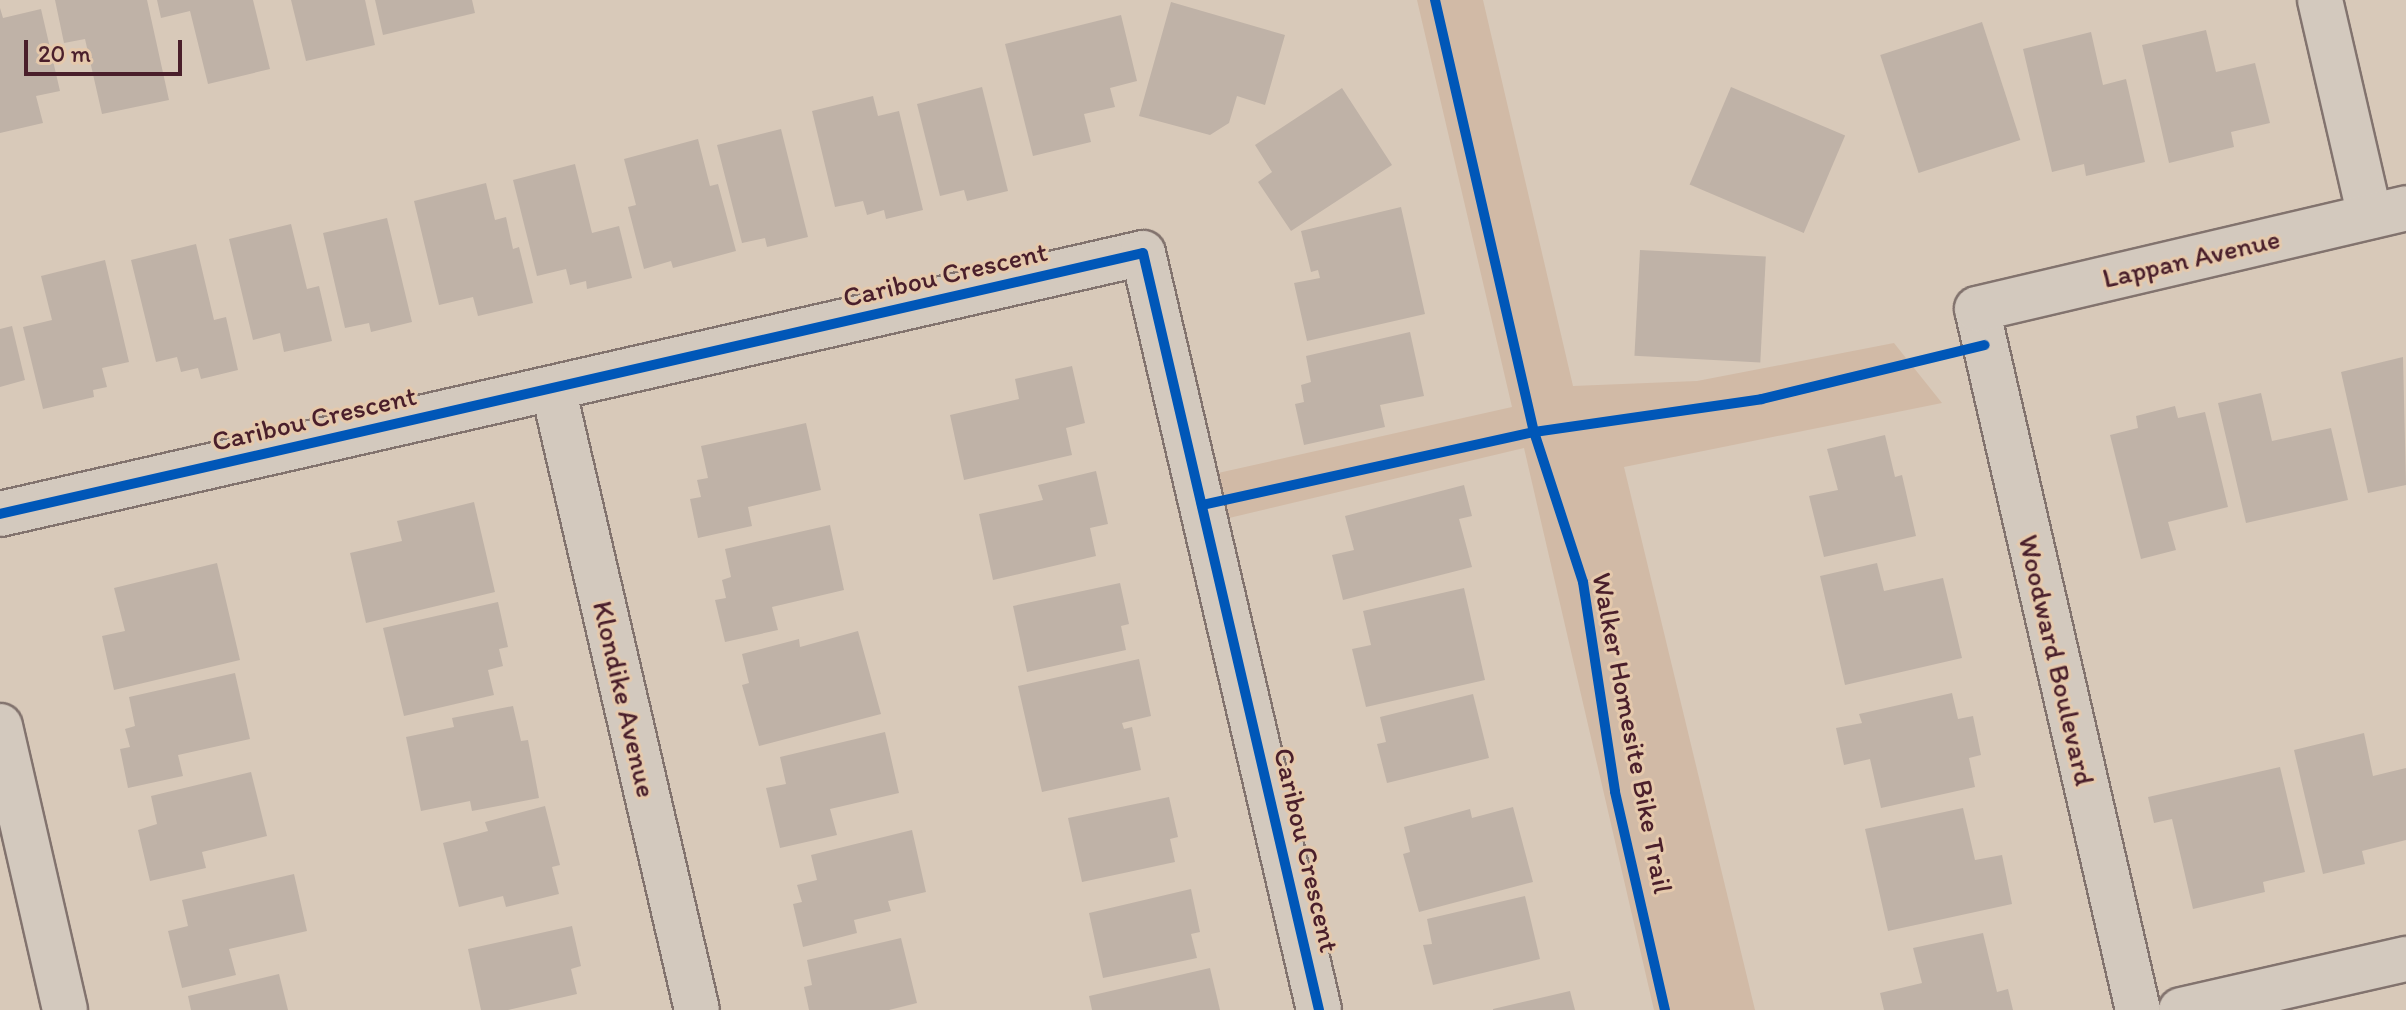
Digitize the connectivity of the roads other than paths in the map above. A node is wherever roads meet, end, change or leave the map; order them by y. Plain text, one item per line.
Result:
1 (2320, 0) edge
2 (2388, 212) edge
3 (1977, 309) joint
4 (553, 388) junction
5 (0, 514) edge
6 (0, 726) edge
7 (2406, 959) edge
8 (65, 1010) edge
9 (697, 1010) edge
10 (1319, 1010) edge
11 (2138, 1010) edge
12 (2181, 1010) edge

1 - 2 street
2 - 3 street, Lappan Avenue
3 - 11 street, Woodward Boulevard
4 - 5 street, Caribou Crescent
4 - 9 street, Klondike Avenue
4 - 10 street, Caribou Crescent
6 - 8 street
7 - 12 street

